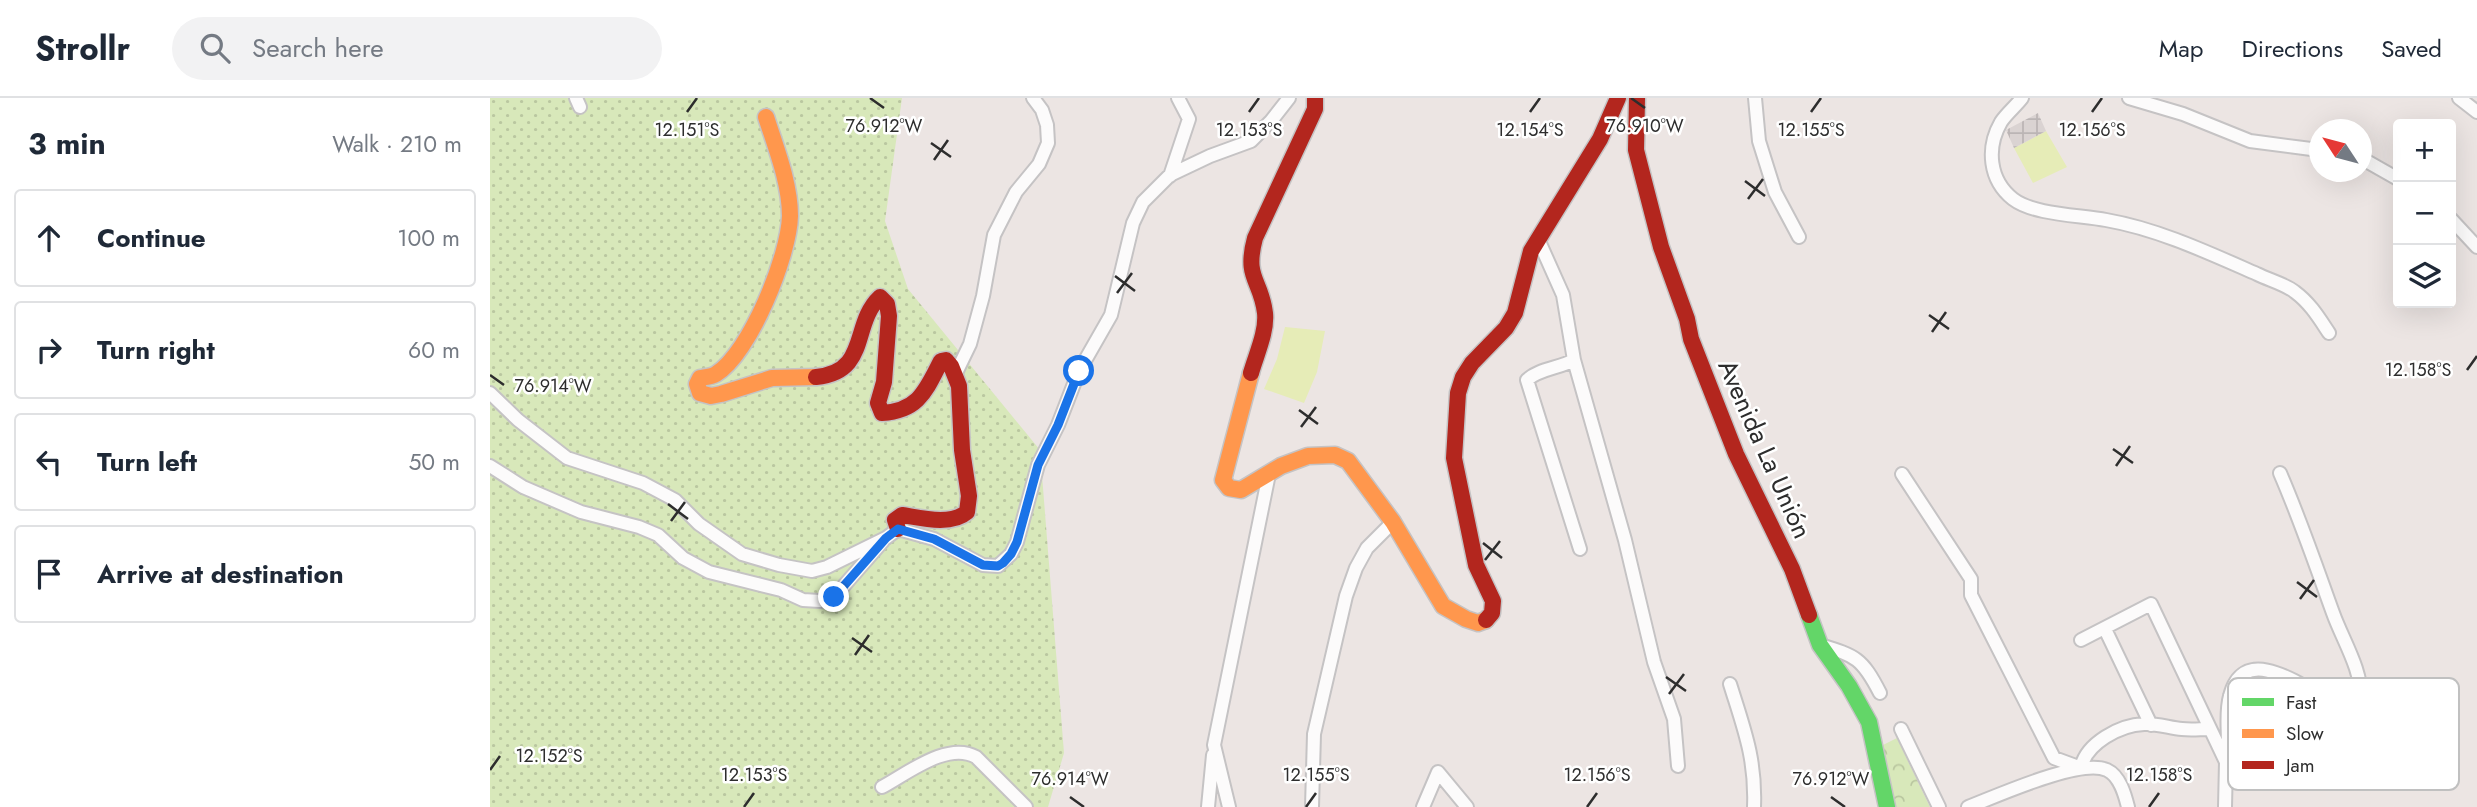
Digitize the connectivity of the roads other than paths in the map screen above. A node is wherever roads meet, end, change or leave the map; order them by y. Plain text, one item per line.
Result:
1 (1033, 98) edge
2 (1178, 98) edge
3 (1289, 98) edge
4 (1315, 98) edge
5 (1618, 98) edge
6 (1637, 98) edge
7 (1755, 98) edge
8 (2022, 98) edge
9 (2129, 98) edge
10 (2459, 98) edge
11 (2477, 112) edge
12 (766, 117) dead end
13 (2309, 149) edge
14 (2372, 164) edge
15 (1170, 176) junction
16 (2393, 176) edge
17 (2456, 224) edge
18 (1799, 237) dead end
19 (1538, 239) junction
20 (2477, 247) edge
21 (2329, 333) dead end
22 (1574, 360) junction
23 (955, 375) junction
24 (490, 393) edge
25 (490, 466) edge
26 (2280, 472) dead end
27 (1269, 474) junction
28 (1902, 474) dead end
29 (1392, 522) junction
30 (892, 534) junction
31 (1580, 549) dead end
32 (2105, 629) junction
33 (2081, 640) dead end
34 (1821, 645) junction
35 (2238, 678) edge
36 (2287, 678) edge
37 (2357, 678) edge
38 (1730, 684) dead end
39 (1880, 693) dead end
40 (2151, 725) junction
41 (1901, 729) dead end
42 (2209, 729) junction
43 (1214, 746) junction
44 (2228, 754) edge
45 (2226, 762) junction
46 (1678, 766) dead end
47 (2081, 768) junction
48 (883, 787) dead end
49 (2225, 806) edge
50 (1026, 807) edge
51 (1208, 807) edge
52 (1229, 807) edge
53 (1312, 807) edge
54 (1423, 807) edge
55 (1467, 807) edge
56 (1755, 807) edge
57 (1887, 807) edge
58 (1939, 807) edge
59 (1968, 807) edge
60 (2128, 807) edge

1 - 23 street
2 - 15 street
3 - 15 street
4 - 27 street
5 - 19 street
6 - 34 street, Avenida La Unión
7 - 18 street
8 - 21 street
9 - 13 street
10 - 11 street
12 - 23 street
14 - 16 street
15 - 30 street
17 - 20 street
19 - 22 street
19 - 29 street
22 - 31 street
22 - 46 street
23 - 30 street
24 - 30 street
25 - 30 street
26 - 37 street
27 - 29 street
27 - 43 street
28 - 47 street
29 - 53 street
32 - 33 street
32 - 40 street
32 - 42 street
34 - 39 street
34 - 57 street, Avenida La Unión
35 - 36 street
38 - 56 street
40 - 42 street
40 - 47 street
41 - 58 street
42 - 45 street
43 - 51 street
43 - 52 street
44 - 45 street
45 - 49 street
47 - 59 street
47 - 60 street
48 - 50 street
54 - 55 street

